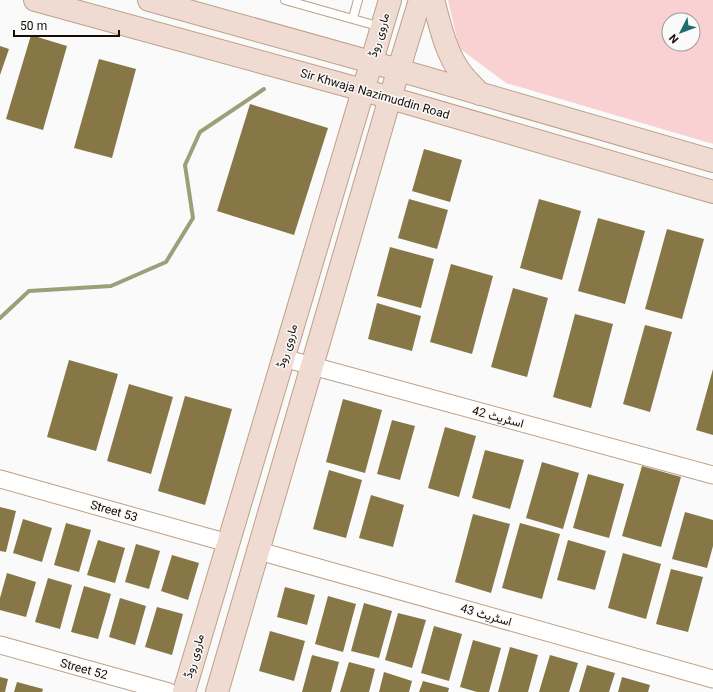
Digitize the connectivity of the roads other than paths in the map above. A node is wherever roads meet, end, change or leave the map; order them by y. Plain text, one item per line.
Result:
1 (35, 0) edge
2 (148, 0) edge
3 (286, 0) edge
4 (358, 0) edge
5 (390, 0) edge
6 (420, 0) edge
7 (433, 0) edge
8 (353, 18) junction
9 (381, 29) junction
10 (324, 50) junction
11 (371, 62) junction
12 (399, 71) junction
13 (363, 90) junction
14 (481, 94) junction
15 (390, 98) junction
16 (713, 161) edge
17 (713, 192) edge
18 (283, 358) junction
19 (312, 366) junction
20 (713, 475) edge
21 (0, 479) edge
22 (228, 543) junction
23 (259, 551) junction
24 (0, 645) edge
25 (713, 679) edge
26 (169, 692) edge
27 (184, 692) edge
28 (217, 692) edge

1 - 13 street, Sir Khwaja Nazimuddin Road
2 - 10 street
3 - 8 lane
4 - 8 lane
5 - 9 street, ماروی روڈ
6 - 12 street
7 - 14 street
8 - 9 lane
9 - 10 street
9 - 11 street, ماروی روڈ
10 - 11 street
11 - 12 street
11 - 13 street, ماروی روڈ
12 - 14 street
12 - 15 street
13 - 15 street, Sir Khwaja Nazimuddin Road
13 - 18 street, ماروی روڈ
14 - 16 street
15 - 17 street, Sir Khwaja Nazimuddin Road
15 - 19 street
18 - 19 street, اسٹریٹ 42
18 - 22 street, ماروی روڈ
19 - 20 street, اسٹریٹ 42
19 - 23 street
21 - 22 street, Street 53
22 - 23 street
22 - 27 street, ماروی روڈ
23 - 25 street, اسٹریٹ 43
23 - 28 street
24 - 26 street, Street 52

